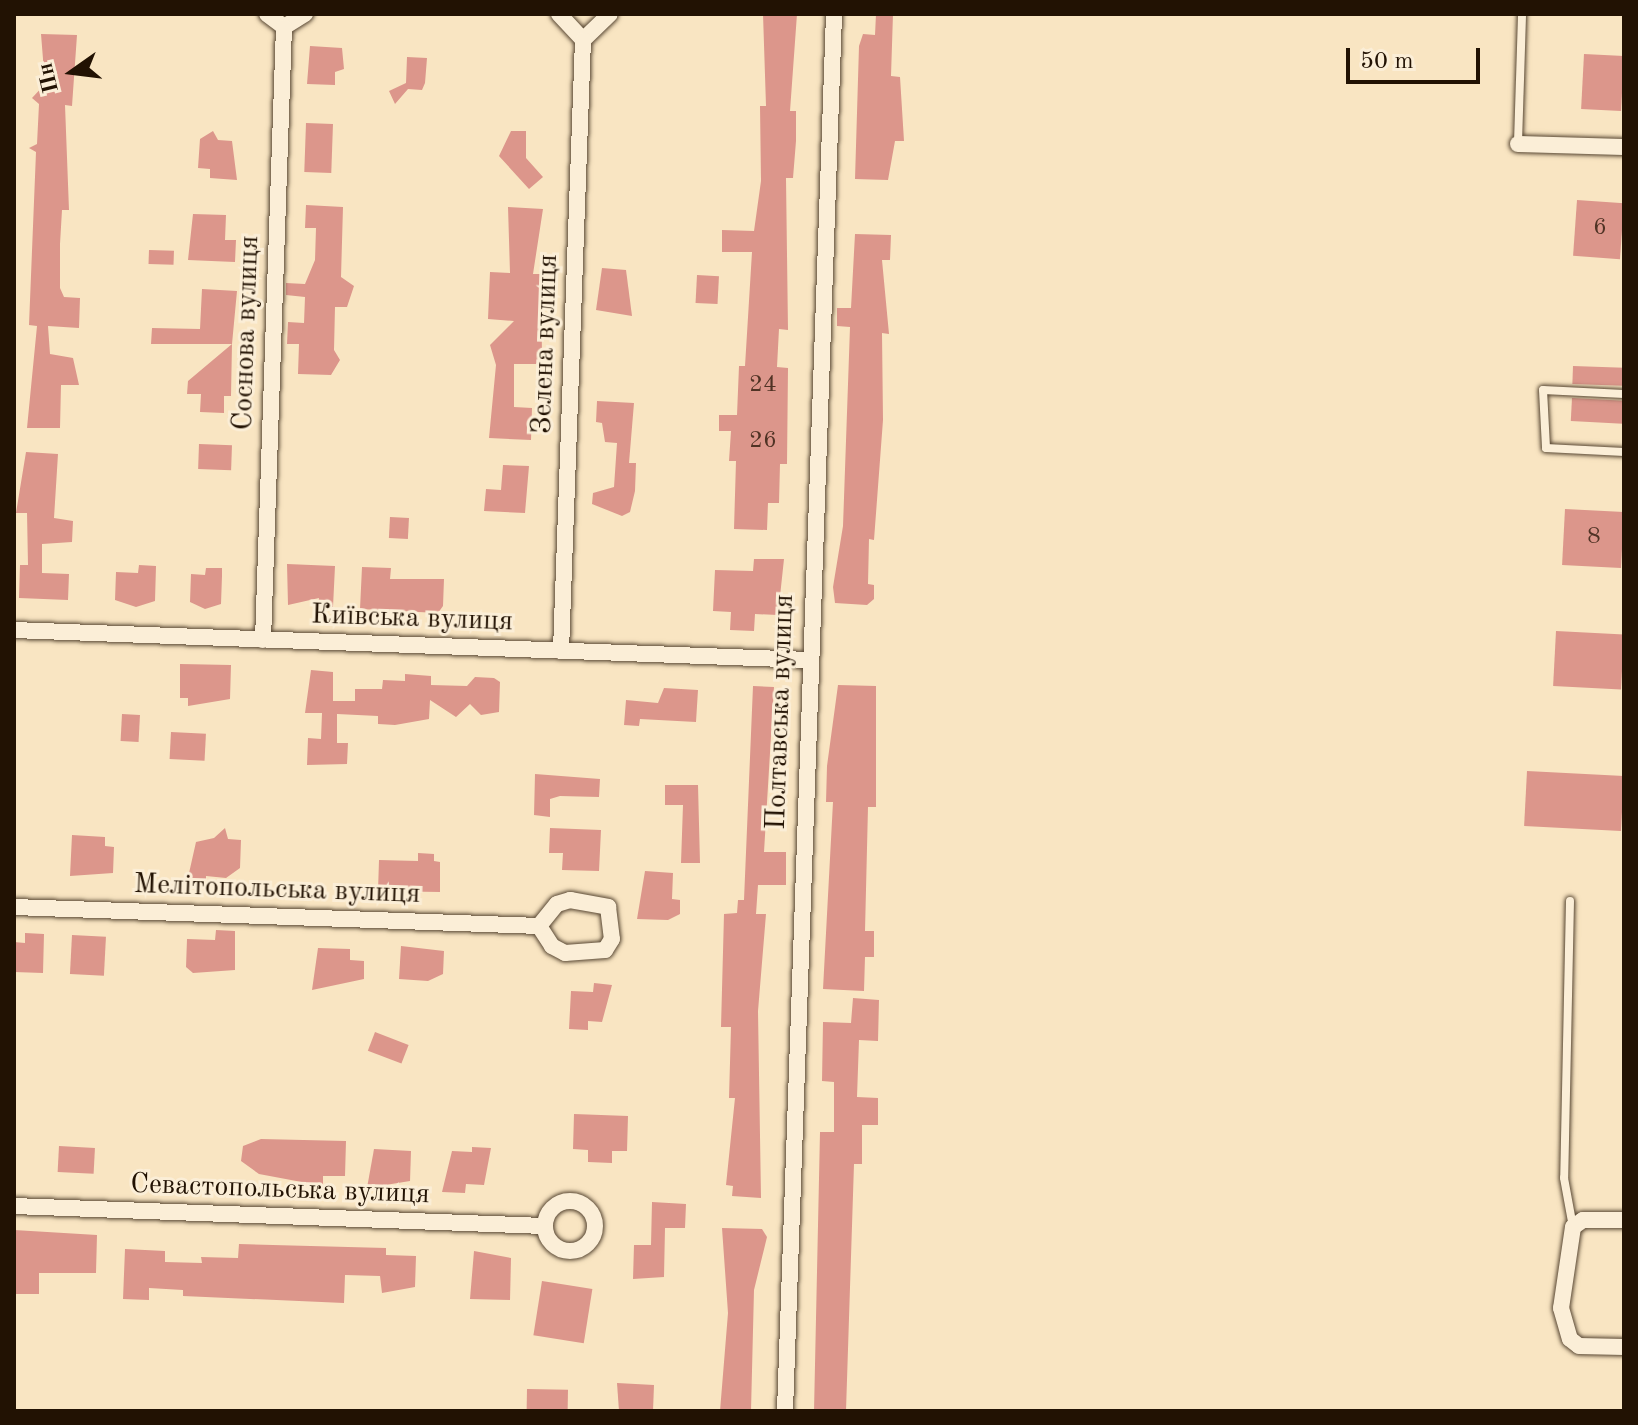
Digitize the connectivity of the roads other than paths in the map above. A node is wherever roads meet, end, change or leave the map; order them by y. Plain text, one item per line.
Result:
1 (267, 14) edge
2 (305, 14) edge
3 (559, 14) edge
4 (610, 14) edge
5 (834, 14) edge
6 (1522, 14) edge
7 (284, 27) junction
8 (583, 40) junction
9 (1518, 144) joint
10 (1624, 147) edge
11 (1624, 394) edge
12 (1624, 452) edge
13 (14, 630) edge
14 (263, 640) junction
15 (561, 651) junction
16 (808, 660) junction
17 (1570, 901) dead end
18 (14, 907) edge
19 (539, 926) junction
20 (14, 1206) edge
21 (1624, 1220) edge
22 (545, 1226) dead end
23 (1573, 1227) junction
24 (1624, 1347) edge
25 (785, 1411) edge

1 - 7 street
2 - 7 street
3 - 8 street
4 - 8 street
5 - 16 street, Полтавська вулиця
6 - 9 lane
7 - 14 street, Соснова вулиця
8 - 15 street, Зелена вулиця
9 - 10 street
11 - 12 lane
13 - 14 street, Київська вулиця
14 - 15 street, Київська вулиця
15 - 16 street, Київська вулиця
16 - 25 street, Полтавська вулиця
17 - 23 lane
18 - 19 street, Мелітопольська вулиця
19 - 19 street
20 - 22 street, Севастопольська вулиця
21 - 23 street
23 - 24 street

